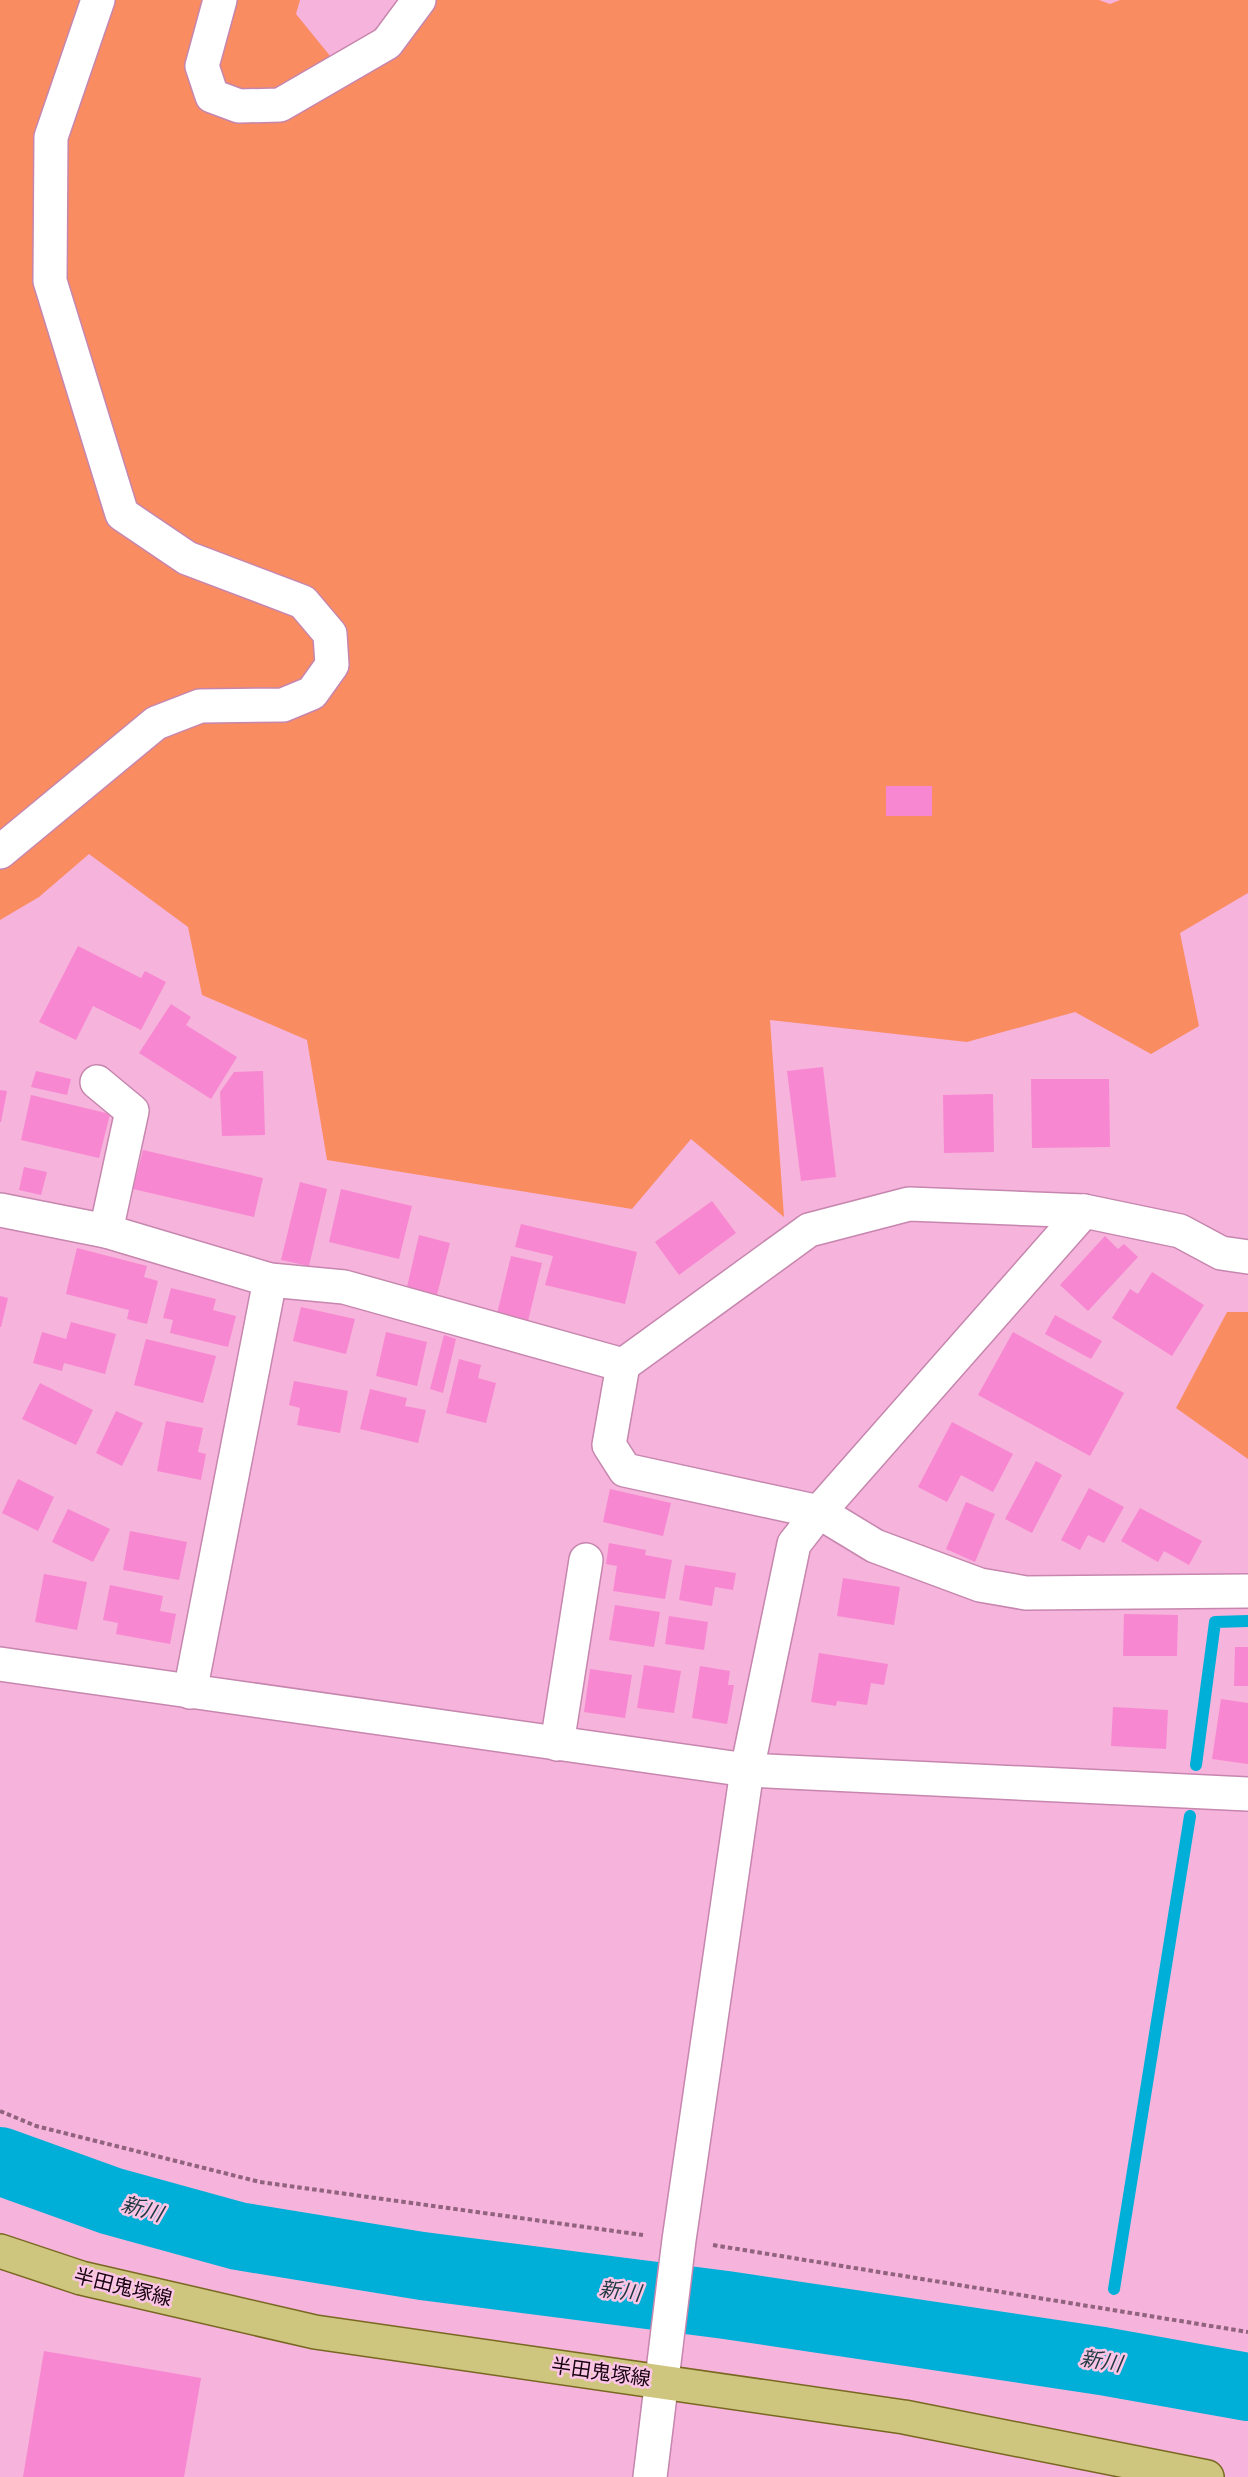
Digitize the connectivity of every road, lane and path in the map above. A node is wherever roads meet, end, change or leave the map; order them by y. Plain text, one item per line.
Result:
1 (98, 0) edge
2 (220, 0) edge
3 (420, 0) edge
4 (0, 852) edge
5 (97, 1082) dead end
6 (0, 1210) edge
7 (1084, 1210) junction
8 (106, 1231) junction
9 (1248, 1257) edge
10 (270, 1280) junction
11 (622, 1365) junction
12 (819, 1512) junction
13 (586, 1560) dead end
14 (1248, 1591) edge
15 (0, 1664) edge
16 (190, 1692) junction
17 (557, 1744) junction
18 (747, 1770) junction
19 (1248, 1794) edge
20 (0, 2111) edge
21 (679, 2240) junction
22 (0, 2251) edge
23 (1248, 2332) edge
24 (664, 2368) junction
25 (650, 2477) edge
26 (1207, 2477) edge

1 - 4 street
2 - 3 street
5 - 8 street
6 - 8 street
7 - 9 street
7 - 11 street
7 - 12 street
8 - 10 street
10 - 11 street
10 - 16 street
11 - 12 street
12 - 14 street
12 - 18 street
13 - 17 street
15 - 16 street
16 - 17 street
17 - 18 street
18 - 19 street
18 - 21 street
20 - 21 path
21 - 23 path
21 - 24 street
22 - 24 main road, 半田鬼塚線
24 - 25 street
24 - 26 main road, 半田鬼塚線

